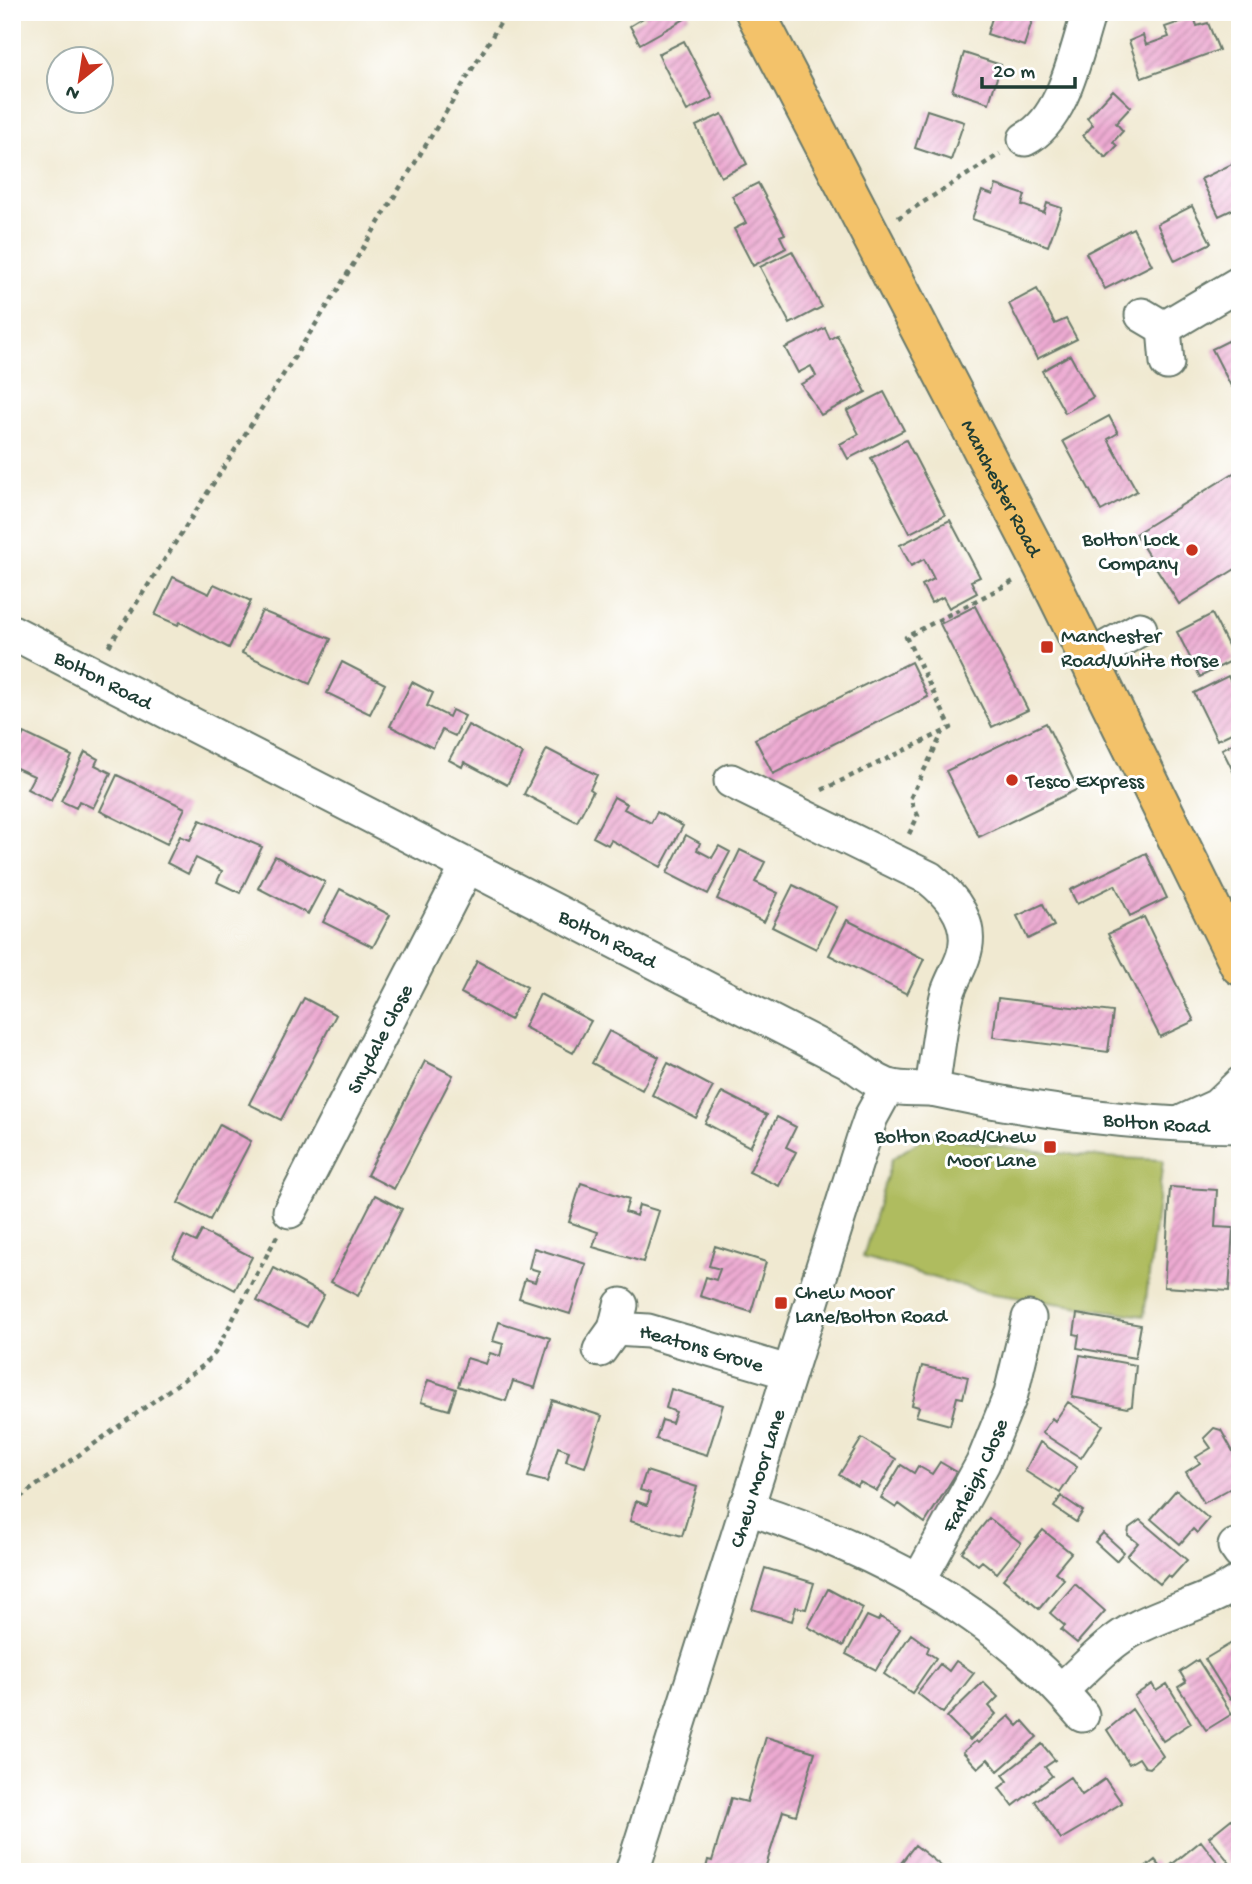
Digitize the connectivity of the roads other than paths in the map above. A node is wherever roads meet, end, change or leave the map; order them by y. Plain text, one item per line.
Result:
1 (755, 12) edge
2 (1089, 12) edge
3 (1025, 139) road end
4 (1240, 283) edge
5 (1167, 363) dead end
6 (1140, 629) dead end
7 (12, 632) edge
8 (1088, 659) junction
9 (731, 781) dead end
10 (467, 867) junction
11 (1240, 966) edge
12 (1240, 1084) edge
13 (888, 1086) junction
14 (932, 1089) junction
15 (1174, 1125) junction
16 (1240, 1126) edge
17 (290, 1211) road end
18 (1029, 1318) dead end
19 (612, 1328) dead end
20 (788, 1372) junction
21 (745, 1507) junction
22 (1240, 1581) edge
23 (918, 1582) junction
24 (632, 1872) edge

1 - 8 main road, Manchester Road
2 - 3 street
4 - 5 street
6 - 8 street
7 - 10 street, Bolton Road
8 - 11 main road, Manchester Road
9 - 14 street
10 - 13 street, Bolton Road
10 - 17 street, Snydale Close
12 - 15 street
13 - 14 street, Bolton Road
13 - 20 street, Chew Moor Lane
14 - 15 street, Bolton Road
15 - 16 street, Bolton Road
18 - 23 street, Farleigh Close
19 - 20 street, Heatons Grove
20 - 21 street, Chew Moor Lane
21 - 23 street
21 - 24 street, Chew Moor Lane
22 - 23 street

